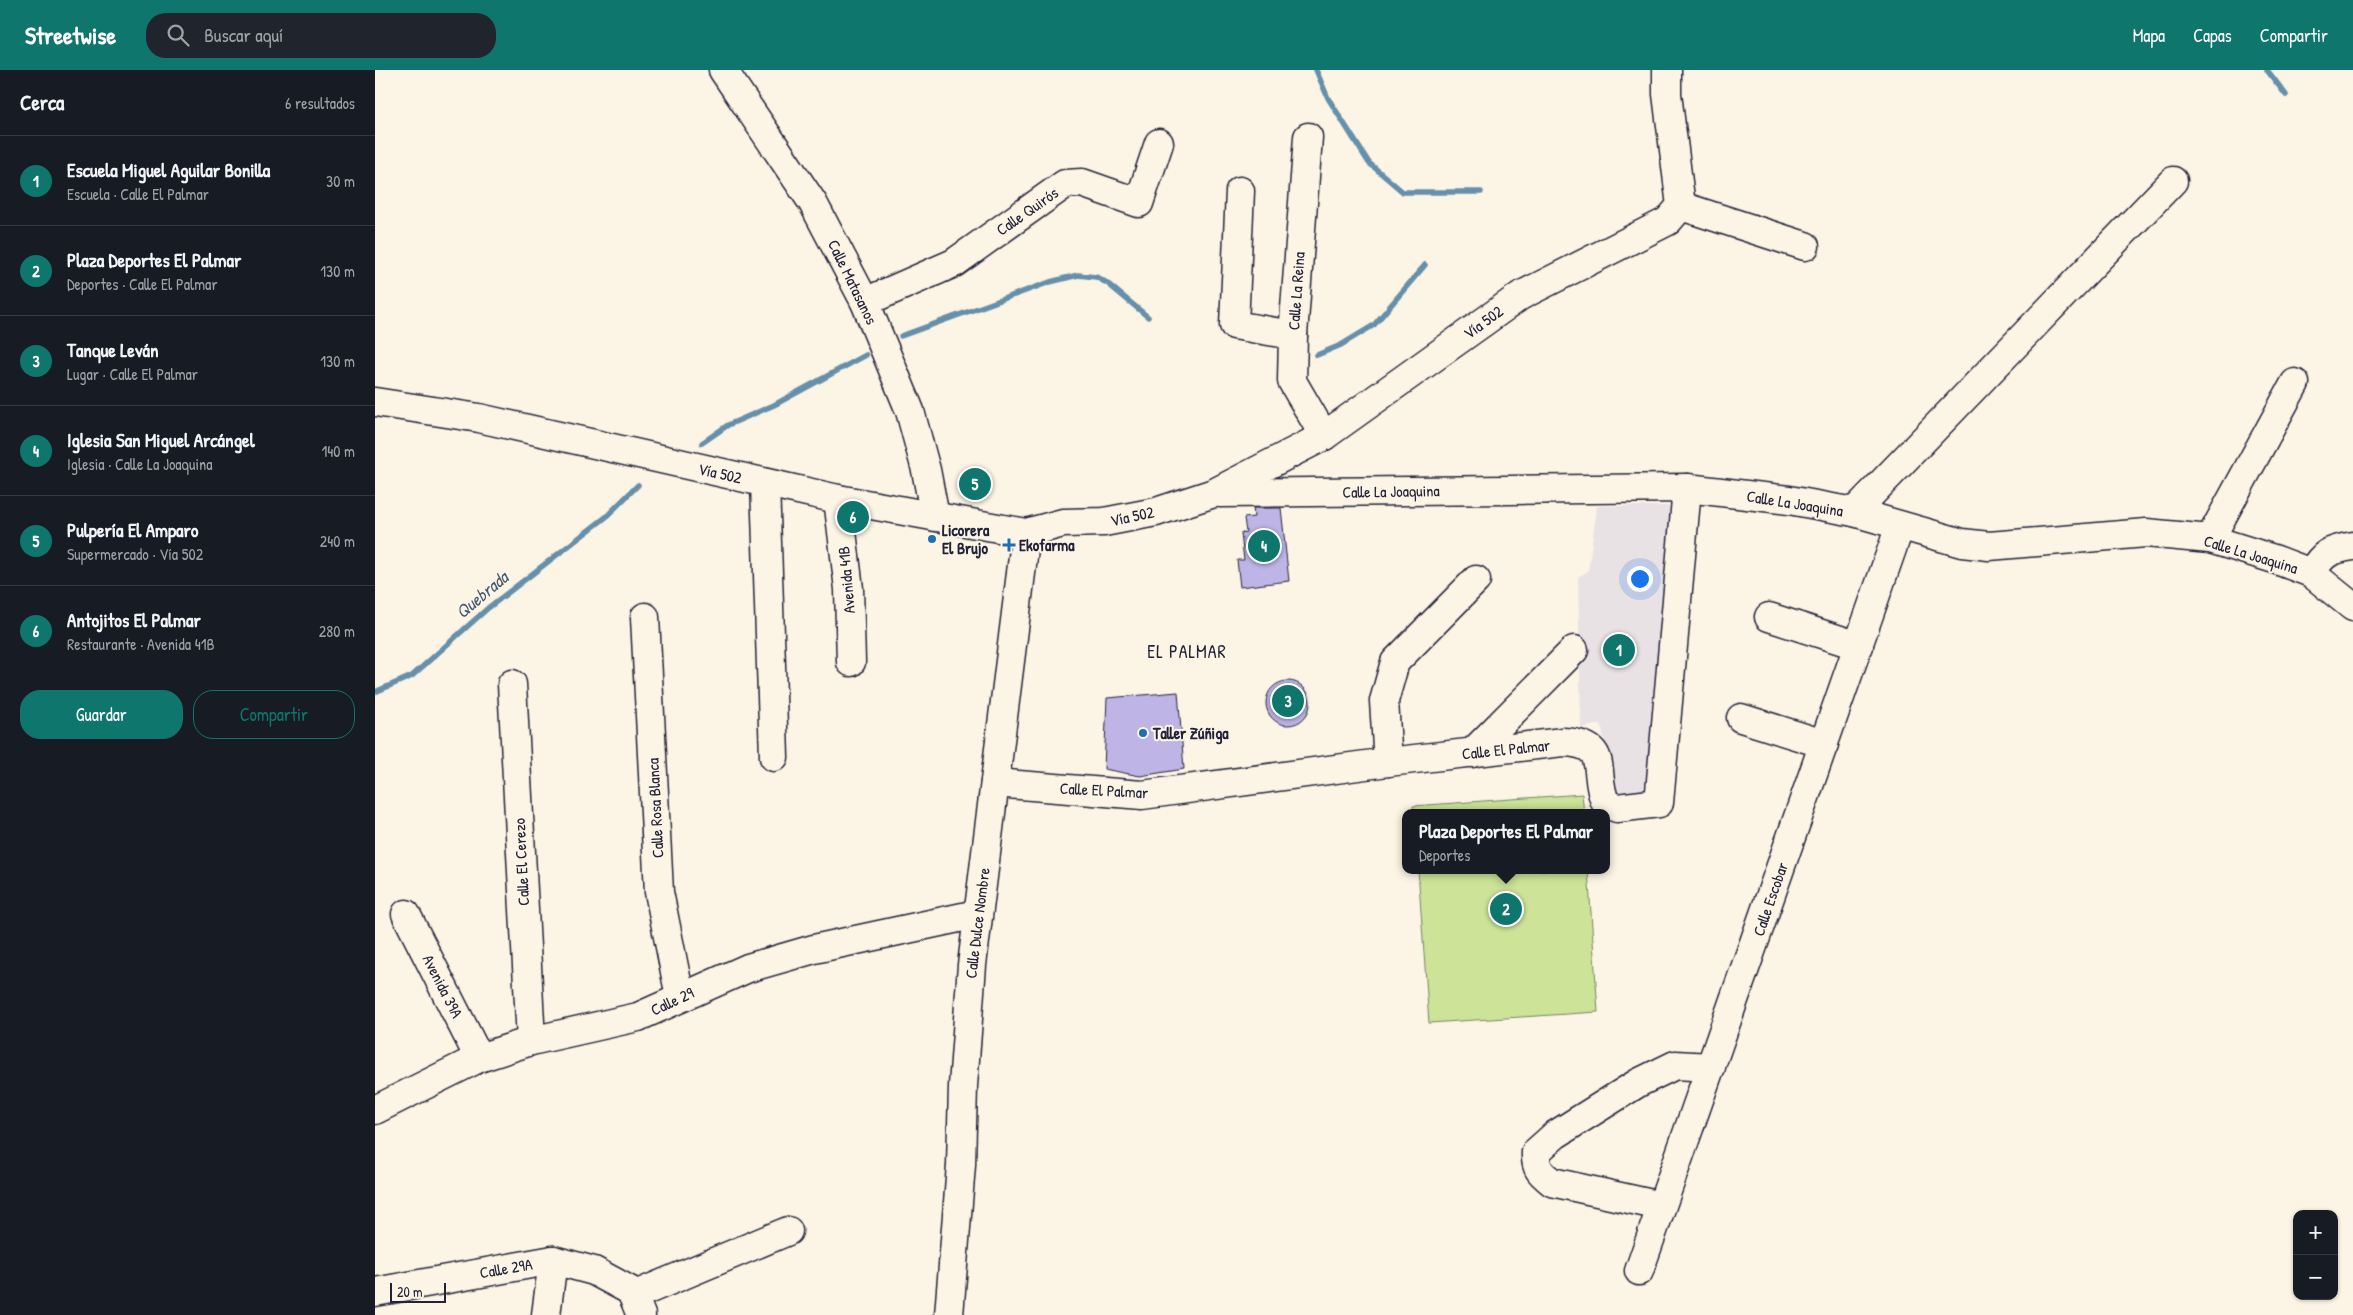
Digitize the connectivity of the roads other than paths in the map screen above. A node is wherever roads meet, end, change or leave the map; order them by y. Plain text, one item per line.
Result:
1 (723, 70) edge
2 (1667, 70) edge
3 (1308, 137) dead end
4 (1159, 143) dead end
5 (2173, 181) dead end
6 (1240, 191) dead end
7 (1681, 206) junction
8 (1805, 246) dead end
9 (865, 302) junction
10 (1293, 335) junction
11 (2295, 383) dead end
12 (375, 402) edge
13 (1325, 436) junction
14 (765, 483) junction
15 (1687, 488) junction
16 (1214, 493) junction
17 (838, 499) junction
18 (1854, 512) junction
19 (935, 517) junction
20 (1900, 526) junction
21 (1026, 533) junction
22 (2210, 539) junction
23 (2353, 546) edge
24 (2311, 573) junction
25 (1476, 580) dead end
26 (2353, 607) edge
27 (1769, 617) dead end
28 (645, 618) dead end
29 (1859, 646) junction
30 (1574, 650) dead end
31 (851, 662) dead end
32 (512, 684) dead end
33 (1741, 718) dead end
34 (1825, 744) junction
35 (1472, 753) junction
36 (775, 757) dead end
37 (1388, 762) junction
38 (995, 783) junction
39 (406, 914) dead end
40 (977, 914) junction
41 (680, 997) junction
42 (531, 1041) junction
43 (479, 1058) junction
44 (1711, 1067) junction
45 (375, 1110) edge
46 (1661, 1206) junction
47 (788, 1231) dead end
48 (553, 1260) junction
49 (1639, 1270) dead end
50 (375, 1292) edge
51 (635, 1301) edge
52 (547, 1315) edge
53 (949, 1315) edge

1 - 9 street, Calle Matasanos
2 - 7 street
3 - 10 street, Calle La Reina
4 - 9 street, Calle Quirós
5 - 18 street
6 - 10 street
7 - 8 street
7 - 13 street, Vía 502
9 - 19 street, Calle Matasanos
10 - 13 street, Calle La Reina
11 - 22 street
12 - 14 street, Vía 502
13 - 16 street, Vía 502
14 - 17 street, Vía 502
14 - 36 street
15 - 16 street, Calle La Joaquina
15 - 18 street, Calle La Joaquina
15 - 35 street, Calle El Palmar
16 - 21 street, Vía 502
17 - 19 street, Vía 502
17 - 31 street, Avenida 41B
18 - 20 street, Calle La Joaquina
19 - 21 street, Vía 502
20 - 22 street, Calle La Joaquina
20 - 29 street, Calle Escobar
21 - 38 street, Calle Dulce Nombre
22 - 24 street, Calle La Joaquina
23 - 24 street
24 - 26 street, Calle La Joaquina
25 - 37 street
27 - 29 street
28 - 41 street, Calle Rosa Blanca
29 - 34 street, Calle Escobar
30 - 35 street
32 - 42 street, Calle El Cerezo
33 - 34 street
34 - 44 street, Calle Escobar
35 - 37 street, Calle El Palmar
37 - 38 street, Calle El Palmar
38 - 40 street, Calle Dulce Nombre
39 - 43 street, Avenida 39A
40 - 41 street, Calle 29
40 - 53 street, Calle Dulce Nombre
41 - 42 street, Calle 29
42 - 43 street, Calle 29
43 - 45 street, Calle 29
44 - 46 street, Calle Escobar
44 - 46 street
46 - 49 street, Calle Escobar
47 - 51 street
48 - 50 street, Calle 29A
48 - 51 street, Calle 29A
48 - 52 street

